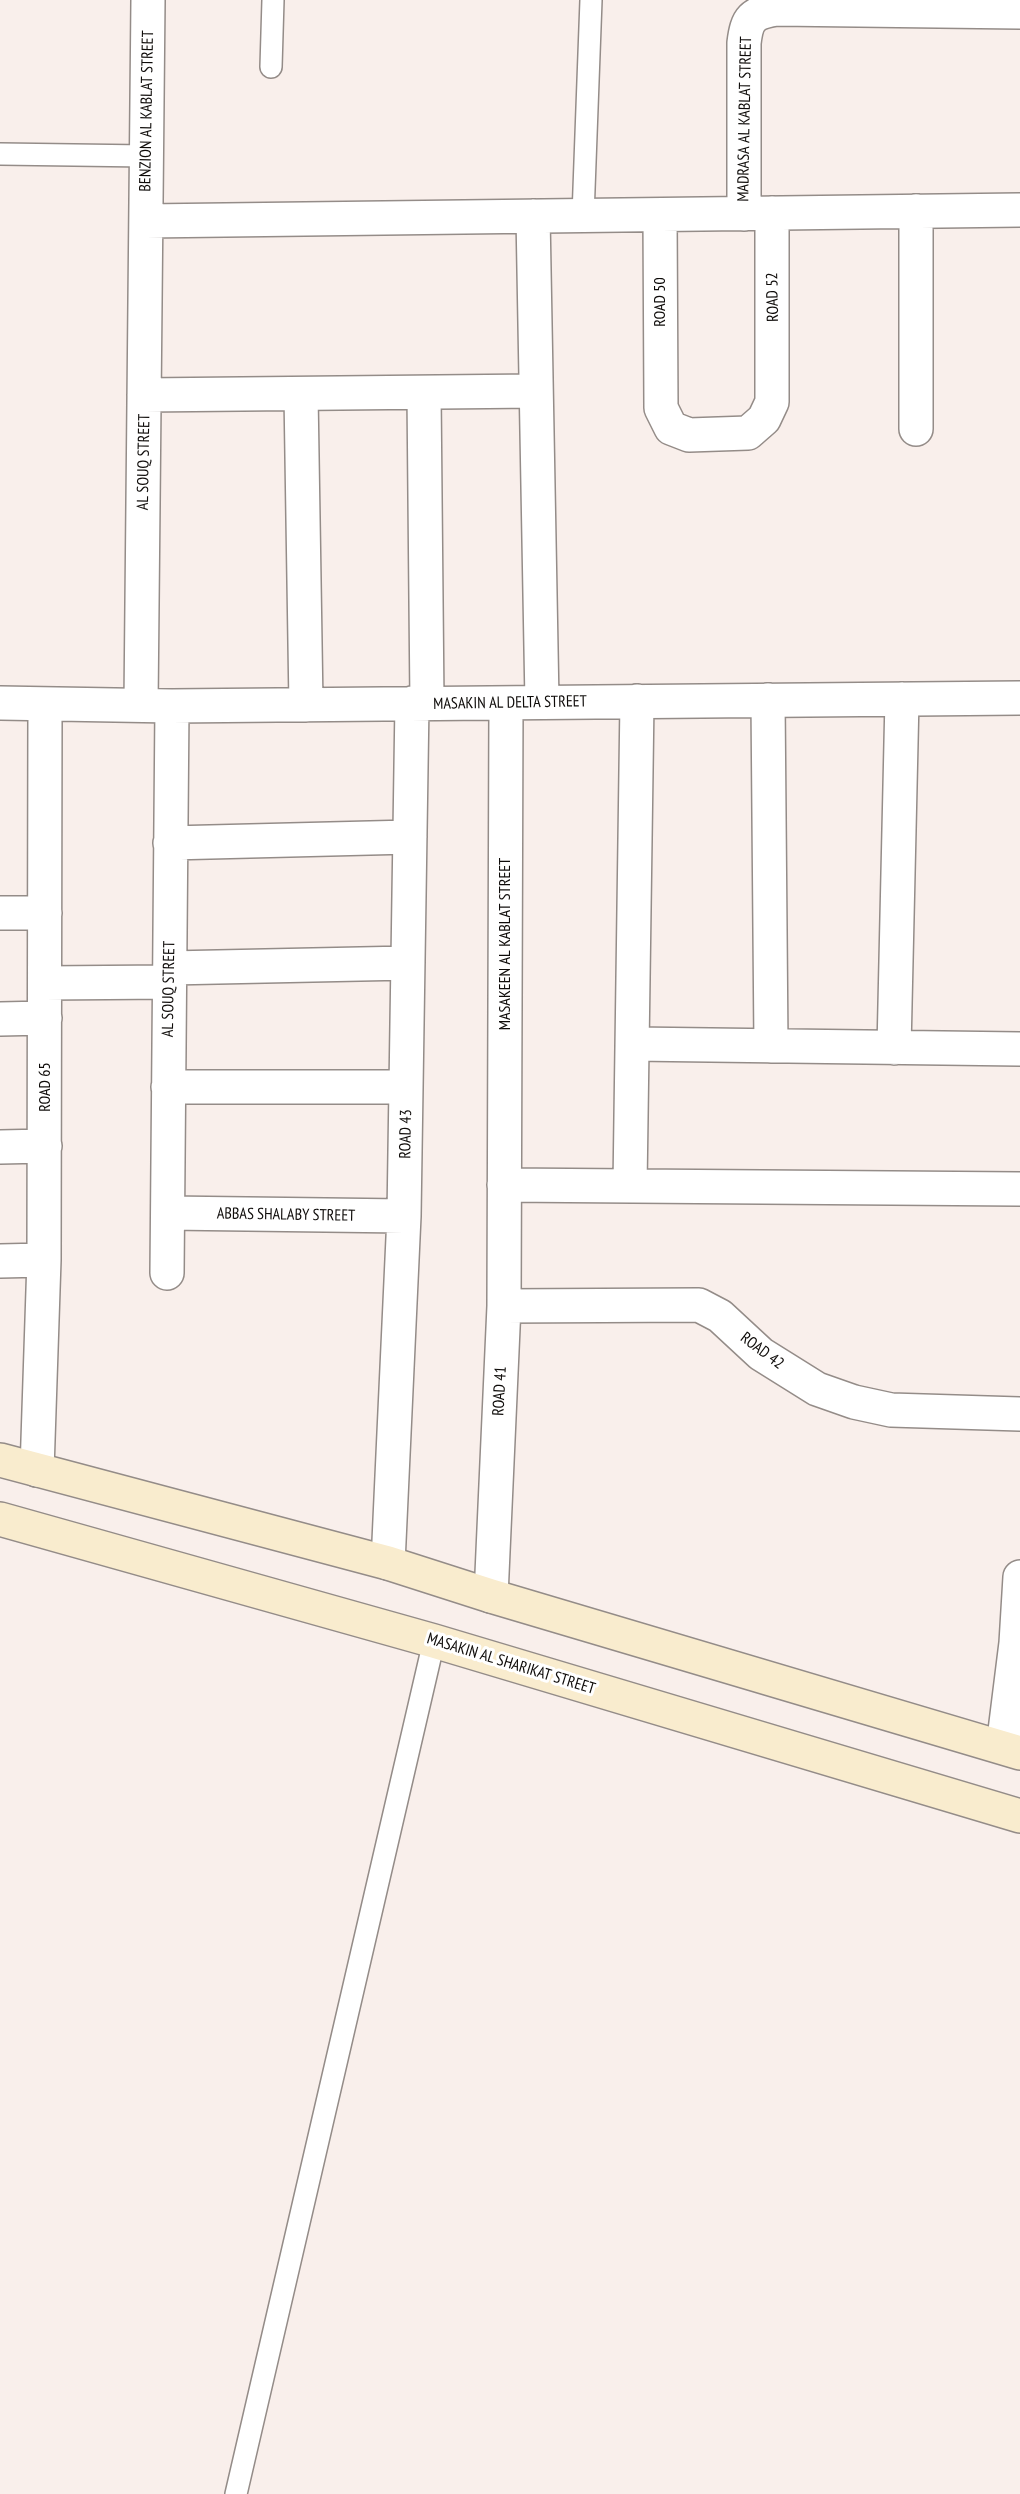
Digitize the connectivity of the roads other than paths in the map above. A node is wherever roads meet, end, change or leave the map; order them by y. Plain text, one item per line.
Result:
1 (148, 0) edge
2 (273, 0) edge
3 (591, 0) edge
4 (1020, 12) edge
5 (271, 67) dead end
6 (0, 154) edge
7 (147, 156) junction
8 (1020, 210) edge
9 (916, 211) junction
10 (758, 213) junction
11 (660, 214) junction
12 (533, 216) junction
13 (583, 216) junction
14 (146, 221) junction
15 (659, 390) joint
16 (536, 391) junction
17 (424, 393) junction
18 (144, 394) junction
19 (301, 394) junction
20 (916, 429) dead end
21 (1020, 698) edge
22 (902, 699) junction
23 (768, 700) junction
24 (637, 701) junction
25 (542, 702) junction
26 (0, 703) edge
27 (506, 703) junction
28 (45, 704) junction
29 (419, 704) junction
30 (157, 705) junction
31 (306, 705) junction
32 (410, 837) junction
33 (170, 843) junction
34 (0, 913) edge
35 (45, 913) junction
36 (408, 963) junction
37 (170, 975) junction
38 (45, 983) junction
39 (45, 1018) junction
40 (0, 1019) edge
41 (633, 1044) junction
42 (771, 1046) junction
43 (894, 1048) junction
44 (1020, 1049) edge
45 (168, 1087) junction
46 (406, 1087) junction
47 (45, 1146) junction
48 (0, 1147) edge
49 (504, 1185) junction
50 (630, 1186) junction
51 (1020, 1189) edge
52 (168, 1213) junction
53 (404, 1216) junction
54 (45, 1260) junction
55 (0, 1261) edge
56 (167, 1273) dead end
57 (504, 1306) junction
58 (1020, 1414) edge
59 (0, 1460) edge
60 (37, 1470) junction
61 (0, 1519) edge
62 (388, 1563) junction
63 (1020, 1577) edge
64 (491, 1596) junction
65 (434, 1641) junction
66 (1018, 1643) edge
67 (1011, 1750) edge
68 (1020, 1816) edge
69 (236, 2494) edge

1 - 7 street, BENZION AL KABLAT STREET
2 - 5 lane
3 - 13 lane
4 - 10 street, MADRASA AL KABLAT STREET
6 - 7 lane
7 - 14 street, BENZION AL KABLAT STREET
8 - 9 street
9 - 10 street
9 - 20 street
10 - 11 street
10 - 15 street, ROAD 52
11 - 13 street
11 - 15 street, ROAD 50
12 - 13 street
12 - 14 street
12 - 16 street
14 - 18 street, AL SOUQ STREET
16 - 17 street
16 - 25 street
17 - 19 street
17 - 29 street, ROAD 43
18 - 19 street
18 - 30 street, AL SOUQ STREET
19 - 31 street
21 - 22 street, MASAKIN AL DELTA STREET
22 - 23 street, MASAKIN AL DELTA STREET
22 - 43 street
23 - 24 street, MASAKIN AL DELTA STREET
23 - 42 street
24 - 25 street, MASAKIN AL DELTA STREET
24 - 41 street
25 - 27 street, MASAKIN AL DELTA STREET
26 - 28 street, MASAKIN AL DELTA STREET
27 - 29 street, MASAKIN AL DELTA STREET
27 - 49 street, MASAKEEN AL KABLAT STREET
28 - 30 street, MASAKIN AL DELTA STREET
28 - 35 street, ROAD 65
29 - 31 street, MASAKIN AL DELTA STREET
29 - 32 street, ROAD 43
30 - 31 street, MASAKIN AL DELTA STREET
30 - 33 street, AL SOUQ STREET
32 - 33 street
32 - 36 street, ROAD 43
33 - 37 street, AL SOUQ STREET
34 - 35 street
35 - 38 street, ROAD 65
36 - 37 street
36 - 46 street, ROAD 43
37 - 38 street
37 - 45 street, AL SOUQ STREET
38 - 39 street, ROAD 65
39 - 40 street
39 - 47 street, ROAD 65
41 - 42 street
41 - 50 street
42 - 43 street
43 - 44 street
45 - 46 street
45 - 52 street, AL SOUQ STREET
46 - 53 street, ROAD 43
47 - 48 street
47 - 54 street, ROAD 65
49 - 50 street
49 - 57 street, ROAD 41
50 - 51 street
52 - 53 street, ABBAS SHALABY STREET
52 - 56 street, AL SOUQ STREET
53 - 62 street, ROAD 43
54 - 55 street
54 - 60 street, ROAD 65
57 - 58 street, ROAD 42
57 - 64 street, ROAD 41
59 - 60 street
60 - 62 street
61 - 65 street, MASAKIN AL SHARIKAT STREET
62 - 64 street
63 - 66 street
64 - 67 street
65 - 68 street, MASAKIN AL SHARIKAT STREET
65 - 69 lane
66 - 67 street

